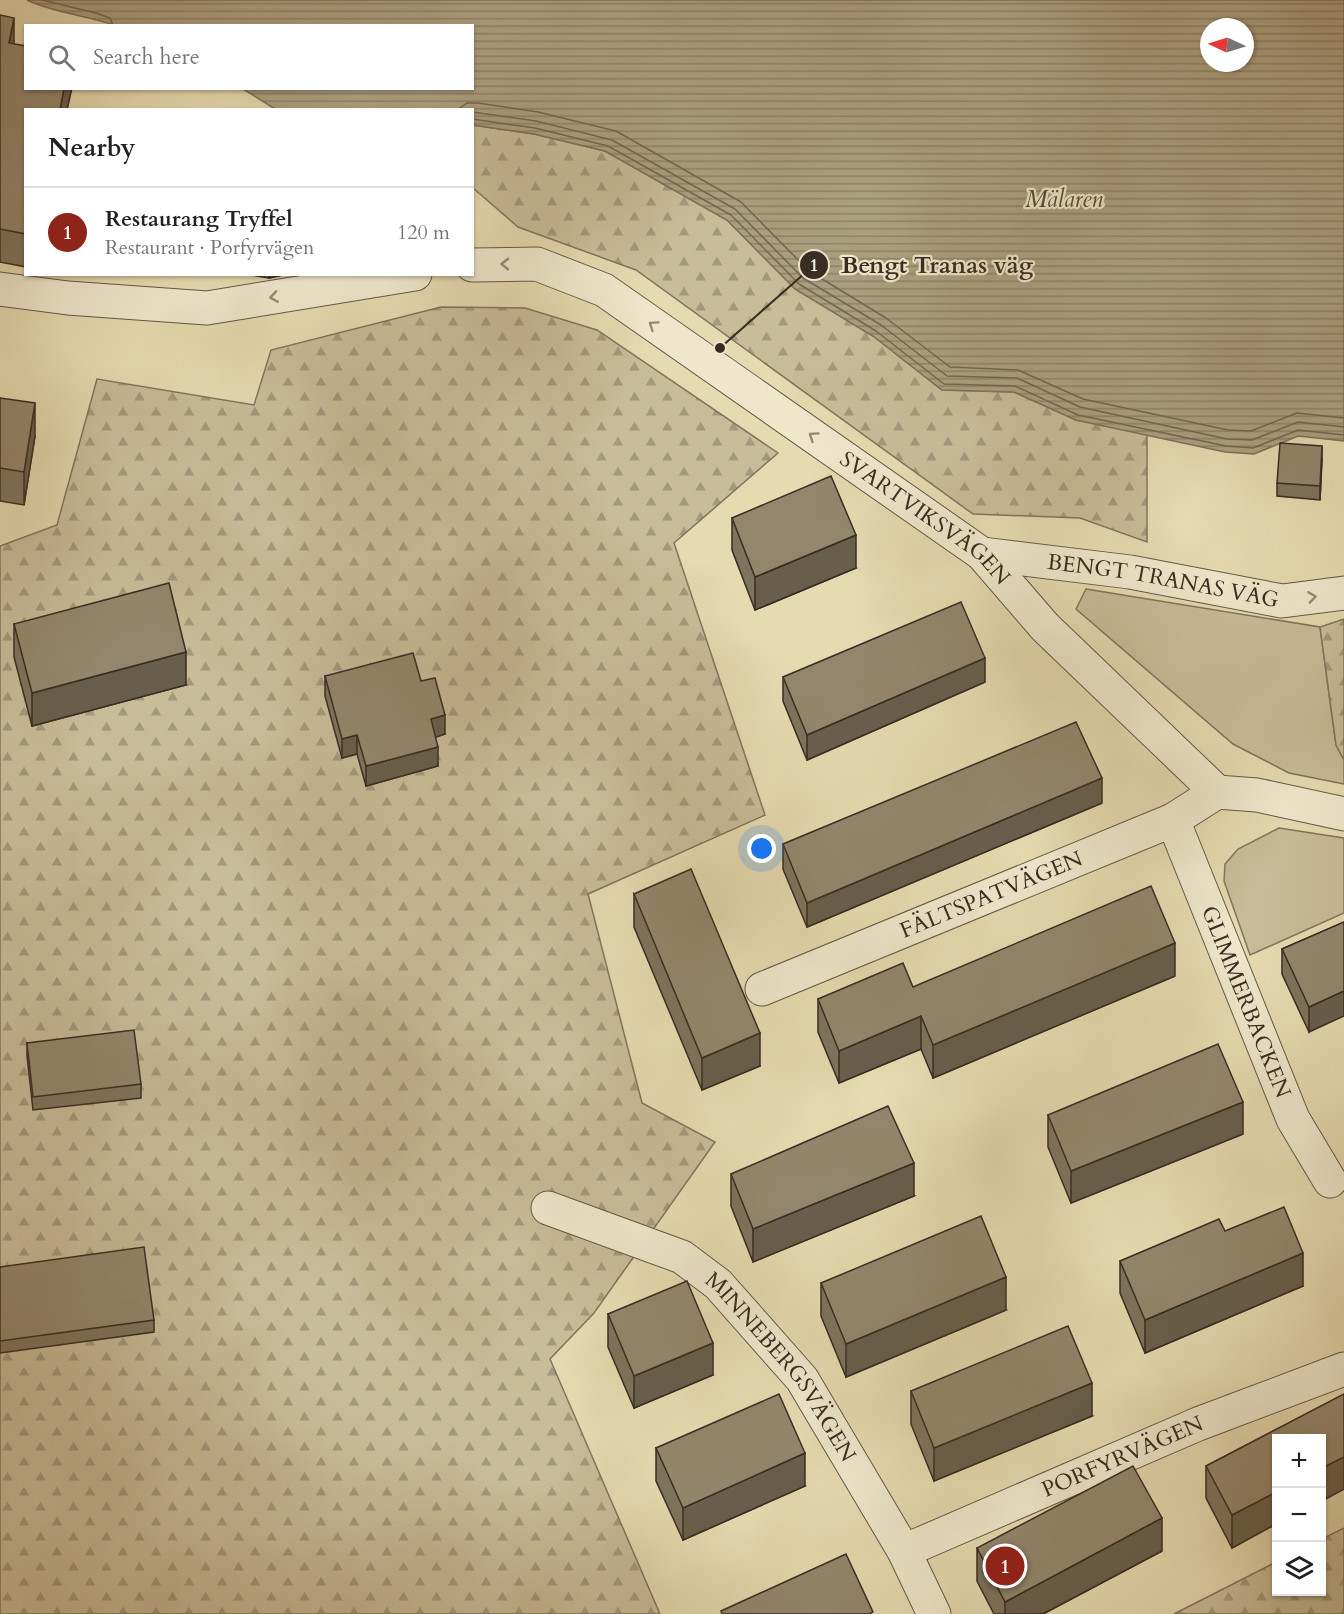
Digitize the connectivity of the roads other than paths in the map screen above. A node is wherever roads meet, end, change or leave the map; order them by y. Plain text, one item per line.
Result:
1 (474, 265) edge
2 (403, 276) edge
3 (0, 289) edge
4 (982, 554) junction
5 (1344, 593) edge
6 (1217, 792) junction
7 (1344, 814) edge
8 (1173, 820) junction
9 (762, 989) dead end
10 (1330, 1181) dead end
11 (548, 1208) dead end
12 (1344, 1369) edge
13 (903, 1551) junction
14 (934, 1614) edge

4 -> 1 street, SVARTVIKSVÄGEN
2 -> 3 street
4 -> 5 street, BENGT TRANAS VÄG
4 - 6 street, SVARTVIKSVÄGEN
6 - 7 street
6 - 8 street, FÄLTSPATVÄGEN
8 - 9 street, FÄLTSPATVÄGEN
8 - 10 street, GLIMMERBACKEN
11 - 13 street, MINNEBERGSVÄGEN
12 - 13 street, PORFYRVÄGEN
13 - 14 street, MINNEBERGSVÄGEN

